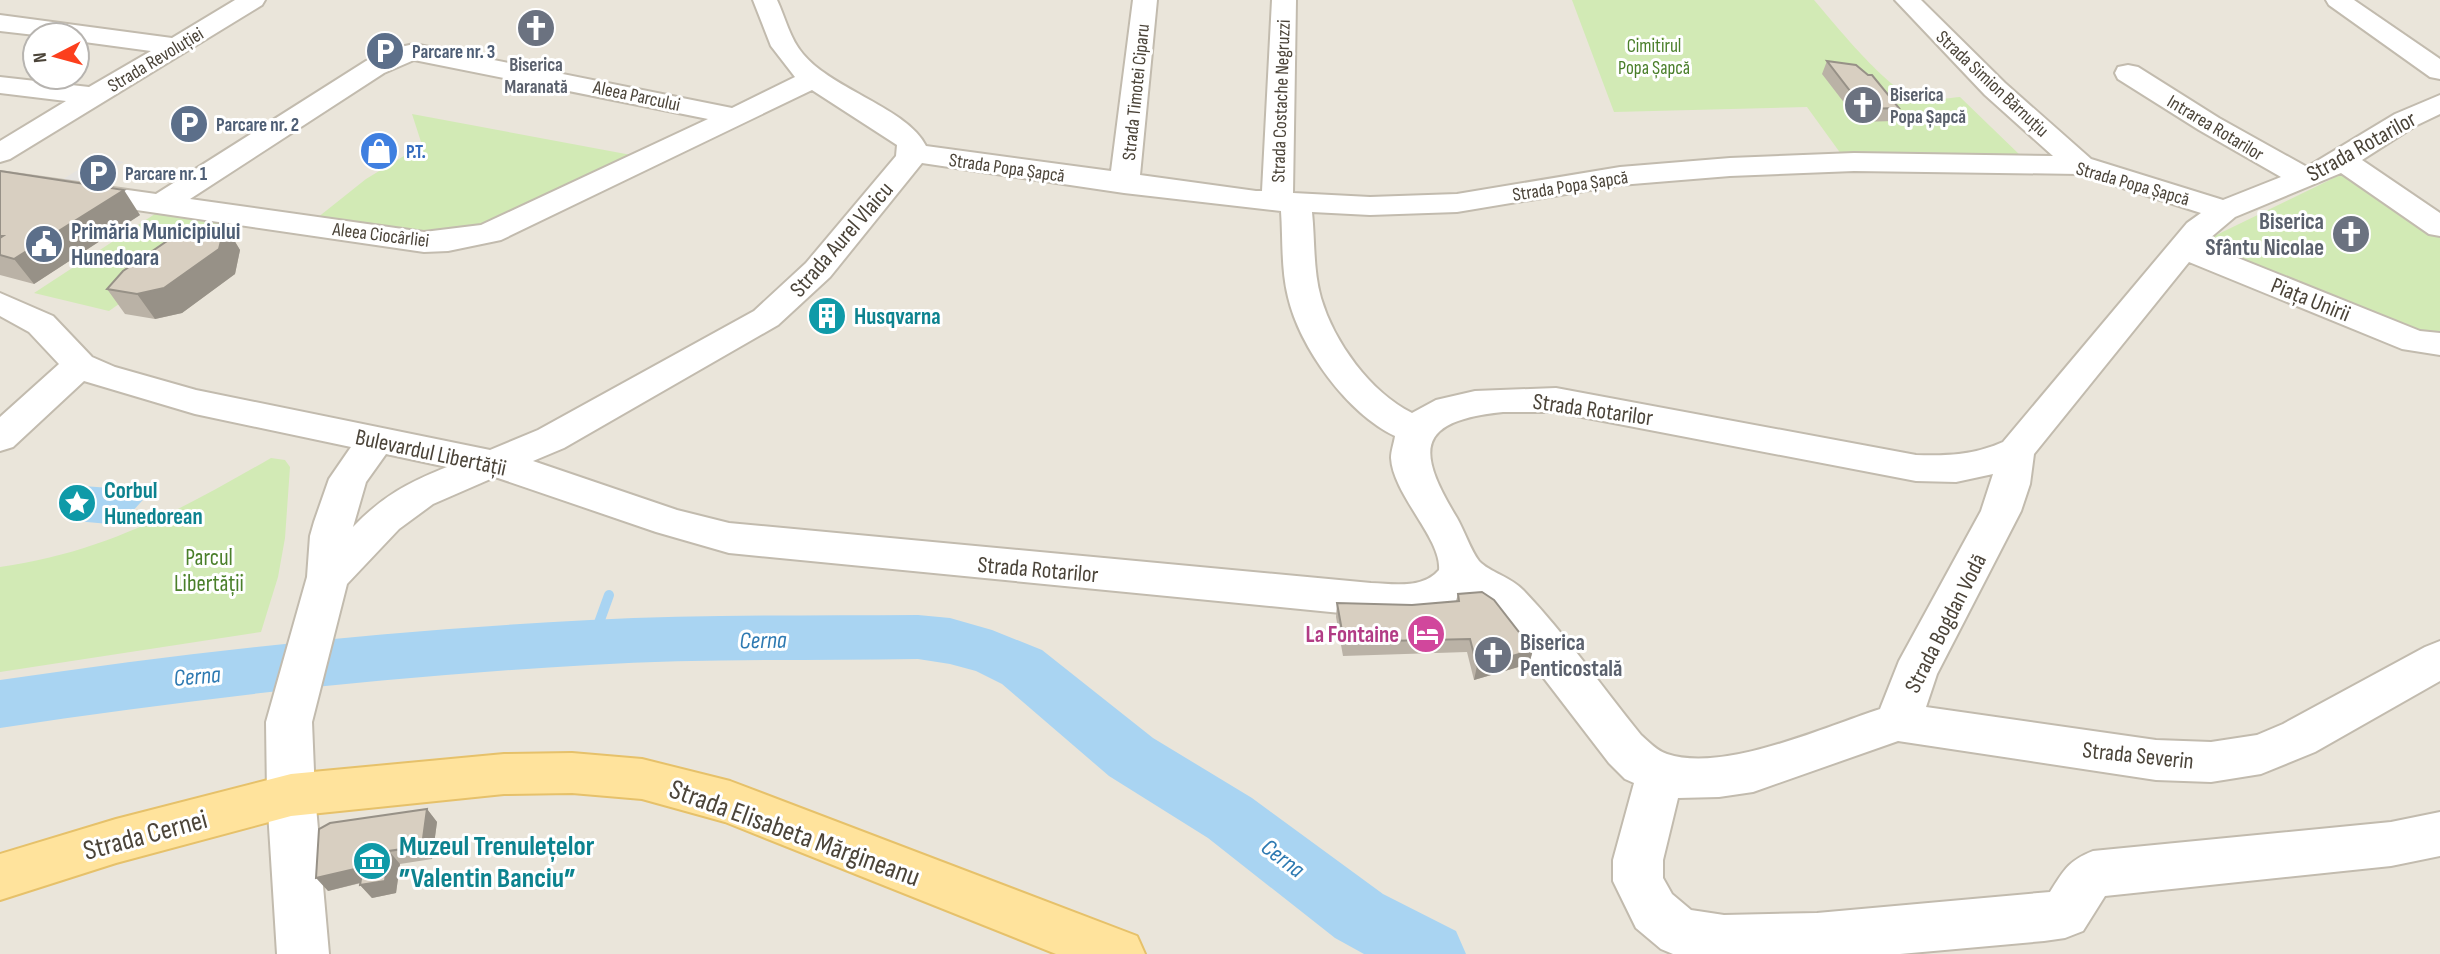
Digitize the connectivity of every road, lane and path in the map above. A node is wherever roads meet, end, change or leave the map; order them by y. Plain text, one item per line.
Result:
1 (253, 0) edge
2 (765, 0) edge
3 (1145, 0) edge
4 (1284, 0) edge
5 (1907, 0) edge
6 (2338, 0) edge
7 (0, 23) edge
8 (176, 46) junction
9 (2440, 71) edge
10 (2129, 73) dead end
11 (814, 78) junction
12 (0, 85) edge
13 (94, 96) junction
14 (2440, 103) edge
15 (736, 117) junction
16 (0, 153) edge
17 (914, 153) junction
18 (2343, 161) junction
19 (2081, 165) junction
20 (2306, 179) junction
21 (0, 181) edge
22 (1124, 184) junction
23 (163, 203) junction
24 (1286, 203) junction
25 (2224, 210) junction
26 (2440, 227) edge
27 (2184, 248) junction
28 (9, 314) edge
29 (2440, 344) edge
30 (80, 365) junction
31 (1415, 430) junction
32 (7, 432) edge
33 (376, 440) junction
34 (2016, 451) junction
35 (495, 464) junction
36 (780, 544) joint
37 (1462, 570) junction
38 (325, 585) junction
39 (2440, 659) edge
40 (1898, 722) junction
41 (1660, 774) junction
42 (291, 795) junction
43 (2440, 834) edge
44 (0, 877) edge
45 (303, 954) edge
46 (1119, 954) edge

1 - 8 street, Strada Revoluției
2 - 11 street
3 - 22 street, Strada Timotei Ciparu
4 - 24 street, Strada Costache Negruzzi
5 - 19 street, Strada Simion Bărnuțiu
6 - 9 street
7 - 8 street
8 - 13 street, Strada Revoluției
10 - 20 street, Intrarea Rotarilor
11 - 15 street, Aleea Ciocârliei
11 - 17 street
12 - 13 street, Strada Revoluției
13 - 16 street, Strada Revoluției
14 - 18 street, Strada Rotarilor
15 - 23 street, Aleea Ciocârliei
15 - 23 street, Aleea Parcului
17 - 22 street, Strada Popa Șapcă
17 - 35 street, Strada Aurel Vlaicu
18 - 20 street, Strada Rotarilor
18 - 26 street
19 - 24 street, Strada Popa Șapcă
19 - 25 street, Strada Popa Șapcă
20 - 25 street, Strada Rotarilor
21 - 23 street, Aleea Ciocârliei
22 - 24 street, Strada Popa Șapcă
24 - 31 street, Strada Costache Negruzzi
25 - 27 street, Strada Rotarilor
27 - 29 street, Piața Unirii
27 - 34 street, Strada Rotarilor
28 - 30 street, Bulevardul Libertății
30 - 32 street
30 - 33 street, Bulevardul Libertății
31 - 34 street, Strada Rotarilor
31 - 37 street
33 - 35 street, Bulevardul Libertății
33 - 38 street
34 - 40 street, Strada Bogdan Vodă
35 - 36 street, Bulevardul Libertății
35 - 38 street, Strada Aurel Vlaicu
36 - 37 street, Strada Rotarilor
37 - 41 street
38 - 42 street
39 - 40 street, Strada Severin
40 - 41 street, Strada Bogdan Vodă
41 - 43 street
42 - 44 main road, Strada Cernei
42 - 45 street
42 - 46 main road, Strada Elisabeta Mărgineanu

